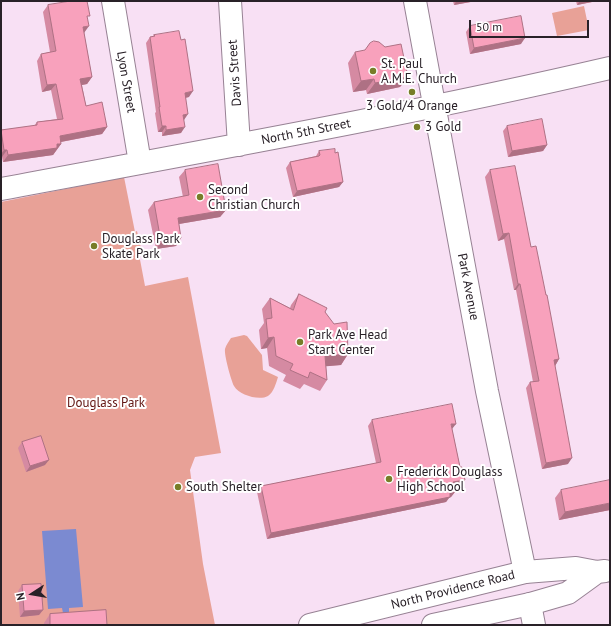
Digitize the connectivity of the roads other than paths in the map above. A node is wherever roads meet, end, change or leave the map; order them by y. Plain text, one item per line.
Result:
1 (113, 1) edge
2 (230, 1) edge
3 (415, 1) edge
4 (610, 68) edge
5 (435, 106) junction
6 (239, 145) junction
7 (140, 163) junction
8 (1, 189) edge
9 (576, 568) junction
10 (604, 571) edge
11 (525, 572) junction
12 (530, 604) junction
13 (442, 623) edge
14 (310, 625) edge
15 (534, 625) edge

1 - 7 street, Lyon Street
2 - 6 street, Davis Street
3 - 5 street, Park Avenue
4 - 5 street, North 5th Street
5 - 6 street, North 5th Street
5 - 11 street, Park Avenue
6 - 7 street, North 5th Street
7 - 8 street, North 5th Street
9 - 10 street, North Providence Road
9 - 11 street, North Providence Road
9 - 12 street
10 - 12 street, North Providence Road
11 - 13 street
11 - 14 street, North Providence Road
12 - 13 street, North Providence Road
12 - 15 street

